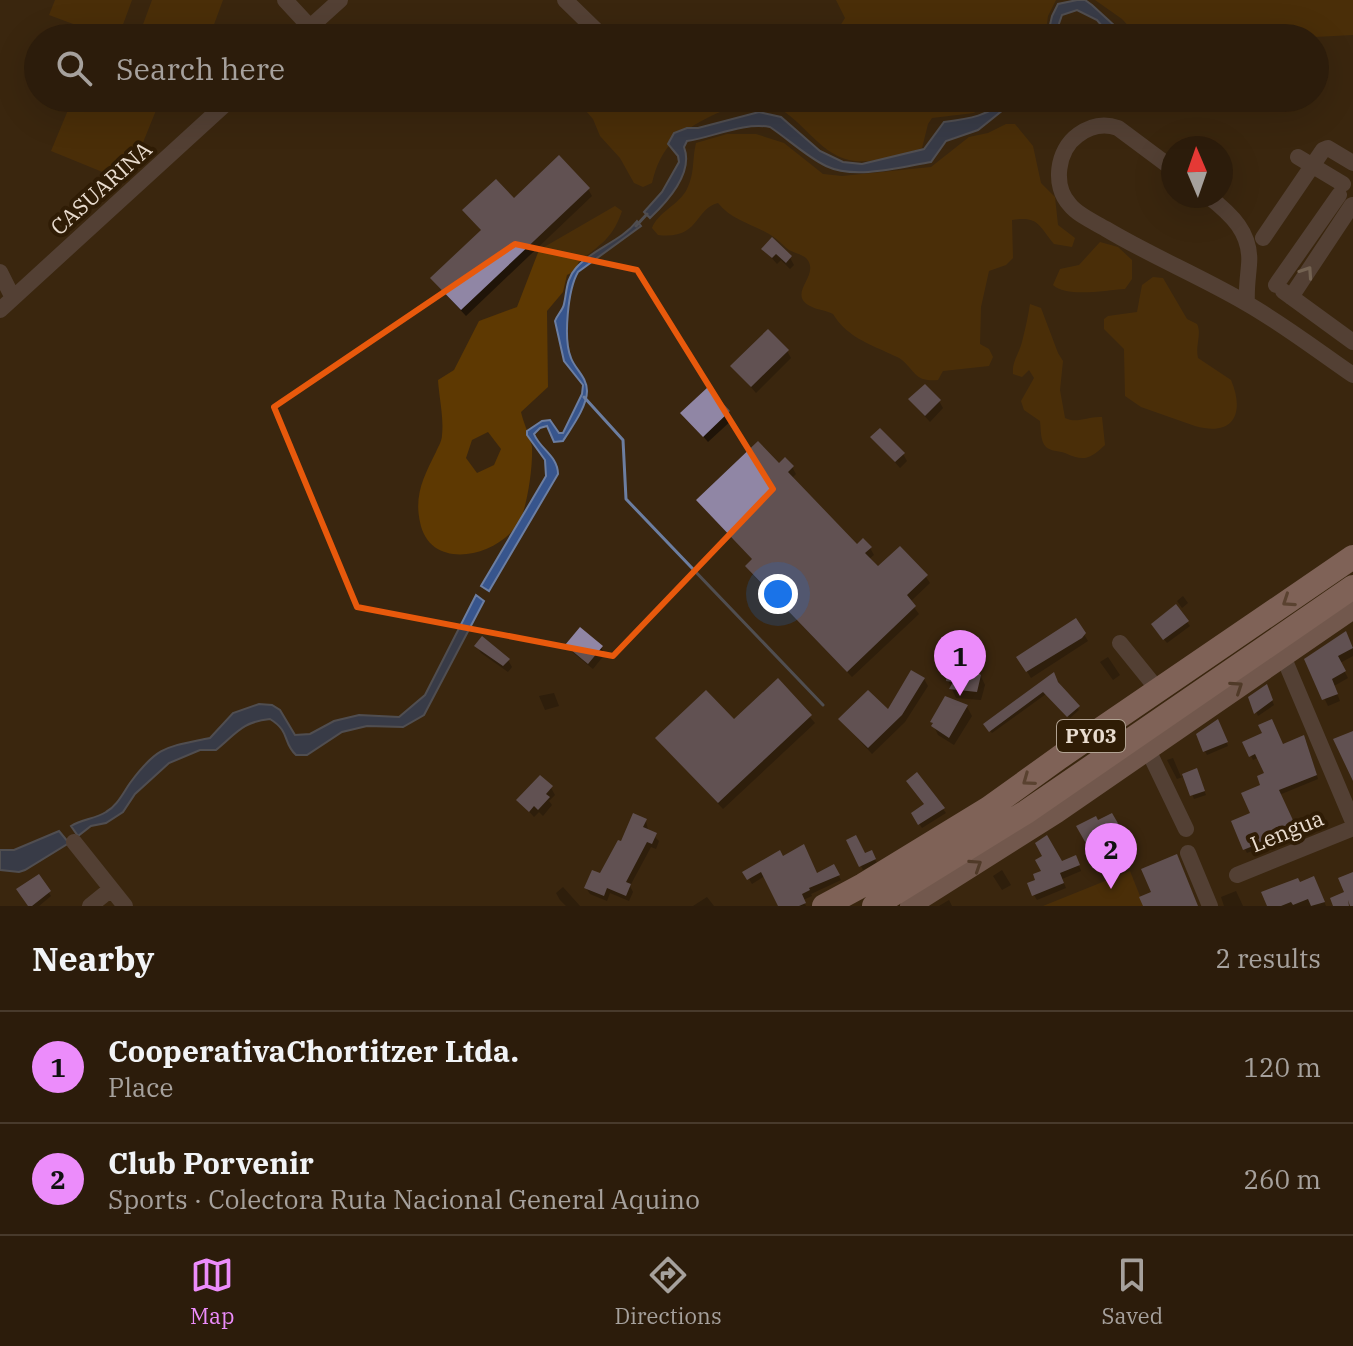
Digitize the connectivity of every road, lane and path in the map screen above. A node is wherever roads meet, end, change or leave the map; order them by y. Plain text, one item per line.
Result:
1 (285, 0) edge
2 (340, 0) edge
3 (565, 0) edge
4 (299, 24) edge
5 (313, 24) edge
6 (590, 24) edge
7 (217, 112) edge
8 (1161, 160) edge
9 (1305, 162) junction
10 (1353, 163) edge
11 (1348, 193) edge
12 (1222, 208) edge
13 (1263, 238) dead end
14 (0, 272) edge
15 (1291, 297) junction
16 (13, 298) junction
17 (1247, 303) junction
18 (0, 310) edge
19 (1353, 342) edge
20 (1353, 375) edge
21 (1353, 557) edge
22 (1353, 587) edge
23 (1353, 609) edge
24 (1120, 643) dead end
25 (1283, 656) junction
26 (1158, 690) junction
27 (1208, 706) junction
28 (1148, 750) junction
29 (1026, 812) junction
30 (1353, 825) edge
31 (1186, 829) dead end
32 (74, 842) dead end
33 (1188, 853) dead end
34 (1237, 875) dead end
35 (111, 889) junction
36 (90, 906) edge
37 (125, 906) edge
38 (824, 906) edge
39 (874, 906) edge
40 (910, 906) edge
41 (1210, 906) edge

1 - 4 street
2 - 5 street
3 - 6 street
7 - 16 street, CASUARINA
8 - 17 street
9 - 10 street
9 - 11 street
9 - 13 street
15 -> 11 street
11 - 15 street
12 - 17 street
14 - 16 street
15 - 19 street
16 - 18 street, CASUARINA
17 - 20 street
21 -> 26 highway, PY03
22 - 29 highway, PY03
23 - 25 main road, PY03
24 - 26 street
27 -> 25 main road, PY03
25 - 30 street
26 -> 38 highway, PY03
27 - 28 main road, PY03
27 - 29 main road
28 - 31 street
40 -> 28 main road, PY03
29 - 39 highway, PY03
30 - 34 street, Lengua
32 - 35 street
33 - 41 street
35 - 36 street
35 - 37 street

